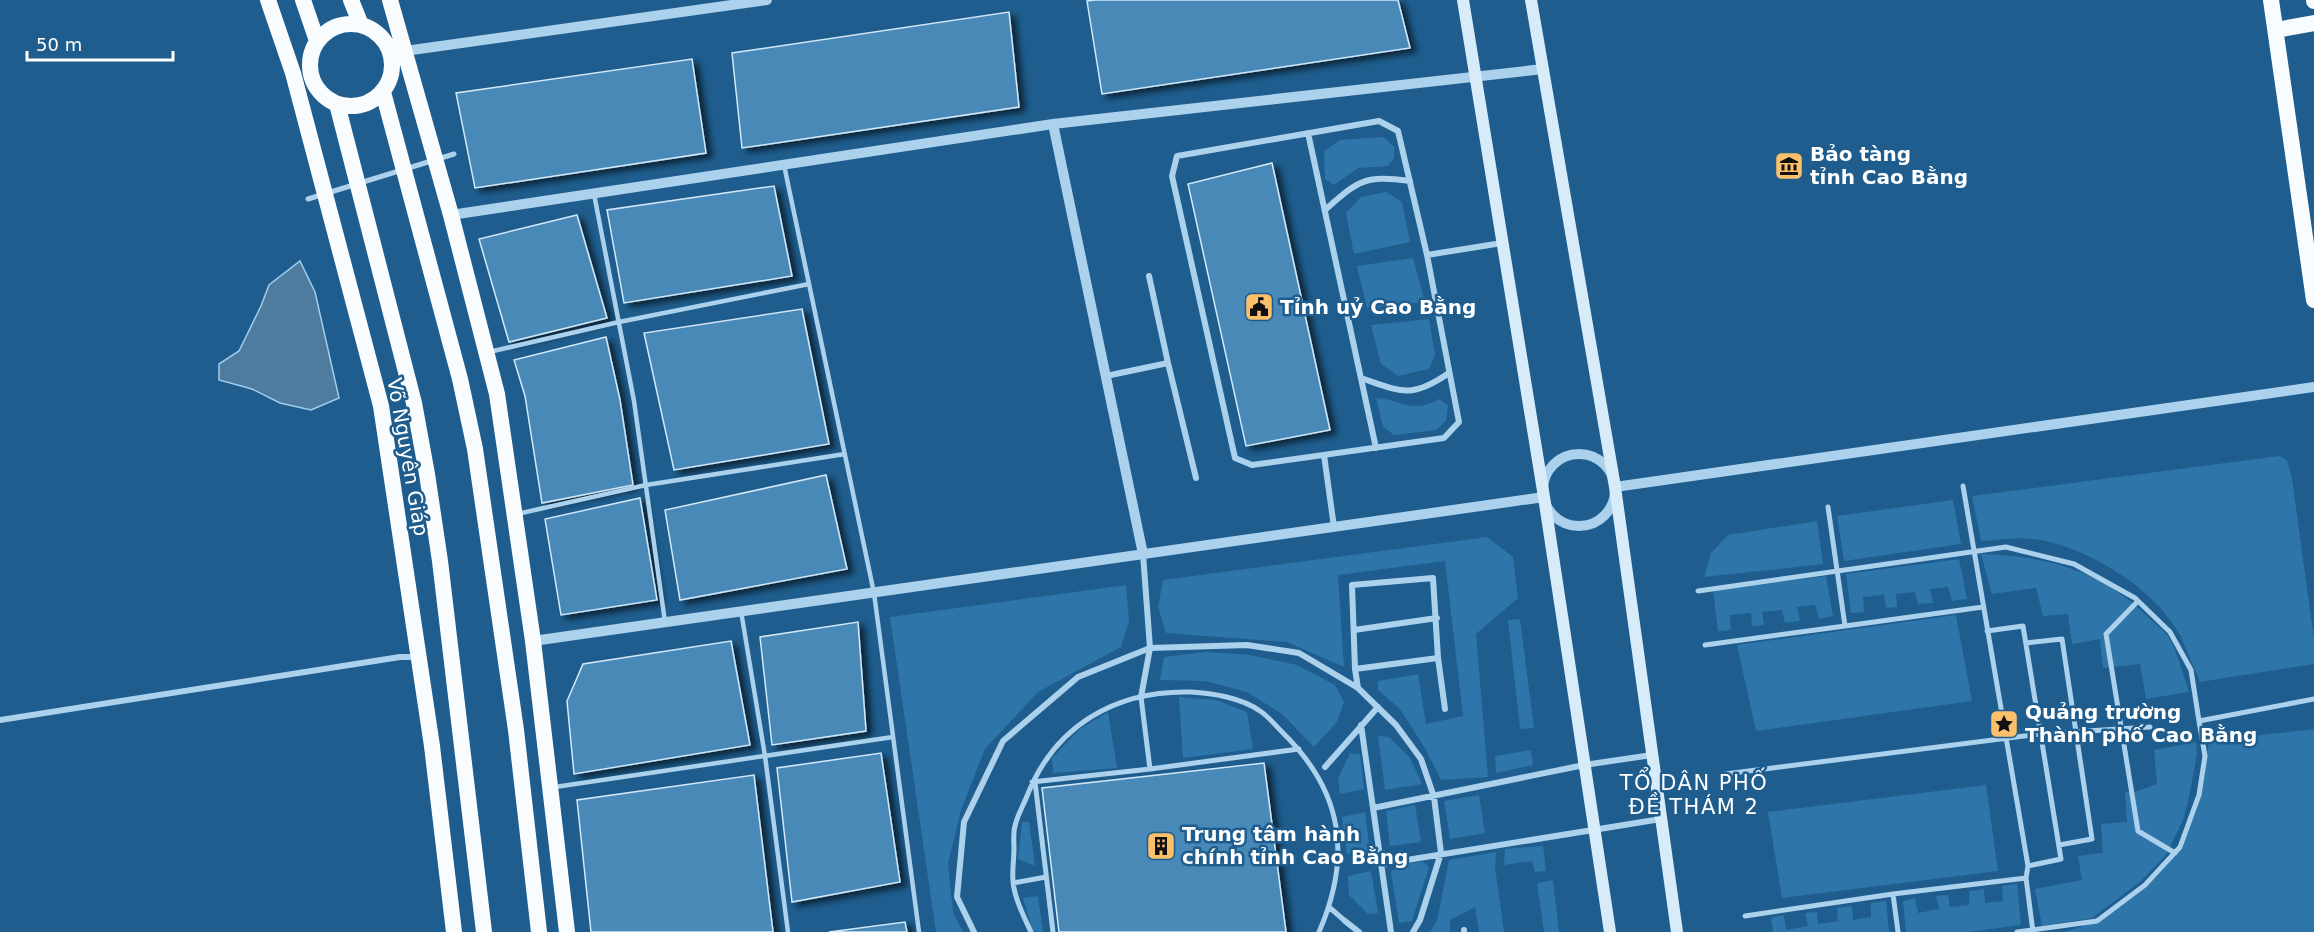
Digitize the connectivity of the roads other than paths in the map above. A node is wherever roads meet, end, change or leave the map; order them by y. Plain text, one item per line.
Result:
1 (268, 0) edge
2 (303, 0) edge
3 (351, 0) edge
4 (390, 0) edge
5 (767, 0) edge
6 (1463, 0) edge
7 (1531, 0) edge
8 (2271, 0) edge
9 (2314, 23) edge
10 (360, 25) junction
11 (2276, 30) junction
12 (317, 40) junction
13 (398, 53) junction
14 (1543, 69) junction
15 (1476, 77) junction
16 (303, 78) junction
17 (383, 92) junction
18 (337, 104) junction
19 (1053, 124) junction
20 (1308, 133) junction
21 (454, 154) dead end
22 (436, 160) junction
23 (784, 165) junction
24 (404, 169) junction
25 (1410, 181) junction
26 (357, 184) junction
27 (325, 194) junction
28 (594, 194) junction
29 (308, 199) dead end
30 (1325, 210) junction
31 (451, 215) junction
32 (1502, 243) junction
33 (1427, 255) junction
34 (1149, 276) dead end
35 (809, 284) junction
36 (2314, 300) edge
37 (619, 322) junction
38 (487, 353) junction
39 (1168, 363) junction
40 (1449, 373) junction
41 (1106, 376) junction
42 (1361, 378) junction
43 (2314, 387) edge
44 (1376, 448) junction
45 (844, 454) junction
46 (1324, 455) junction
47 (1196, 478) dead end
48 (646, 485) junction
49 (1963, 486) dead end
50 (1615, 487) junction
51 (1544, 497) junction
52 (1828, 507) dead end
53 (515, 514) junction
54 (1334, 527) junction
55 (1973, 552) junction
56 (1143, 554) junction
57 (1837, 571) junction
58 (1698, 591) dead end
59 (874, 593) junction
60 (2138, 601) junction
61 (1983, 607) junction
62 (741, 611) junction
63 (1437, 618) junction
64 (665, 622) junction
65 (1845, 627) junction
66 (1354, 630) junction
67 (1987, 631) junction
68 (533, 641) junction
69 (2026, 643) junction
70 (1705, 645) dead end
71 (505, 646) junction
72 (1150, 648) junction
73 (419, 657) junction
74 (1438, 658) junction
75 (1355, 669) junction
76 (1358, 688) junction
77 (1141, 697) junction
78 (2314, 699) edge
79 (1378, 707) junction
80 (1445, 709) dead end
81 (0, 720) edge
82 (2199, 721) junction
83 (1361, 724) junction
84 (2150, 727) dead end
85 (2121, 729) junction
86 (2077, 731) junction
87 (2040, 734) junction
88 (893, 737) junction
89 (2005, 740) junction
90 (1299, 749) junction
91 (1652, 755) junction
92 (765, 756) junction
93 (1584, 765) junction
94 (1325, 767) joint
95 (1314, 768) junction
96 (1150, 769) junction
97 (1725, 774) dead end
98 (1034, 782) junction
99 (550, 788) junction
100 (1434, 797) junction
101 (1373, 808) junction
102 (1661, 819) junction
103 (1595, 829) junction
104 (2059, 845) junction
105 (1441, 853) junction
106 (2175, 853) junction
107 (1382, 864) junction
108 (2028, 866) junction
109 (1046, 877) junction
110 (2026, 878) junction
111 (1013, 883) junction
112 (1893, 894) junction
113 (1329, 906) junction
114 (1745, 916) dead end
115 (1345, 921) joint
116 (2033, 931) edge
117 (454, 932) edge
118 (484, 932) edge
119 (539, 932) edge
120 (567, 932) edge
121 (788, 932) edge
122 (919, 932) edge
123 (974, 932) edge
124 (1031, 932) edge
125 (1053, 932) edge
126 (1319, 932) edge
127 (1359, 932) edge
128 (1391, 932) edge
129 (1413, 932) edge
130 (1610, 932) edge
131 (1677, 932) edge
132 (1898, 932) edge
133 (2017, 932) edge

1 - 16 highway, Võ Nguyên Giáp
2 - 12 highway
3 - 10 highway
4 - 13 highway
5 - 13 street
6 - 15 main road
7 - 14 main road
8 - 11 highway
9 - 11 highway
10 - 12 highway
10 - 13 highway
11 - 36 highway
12 - 16 highway, Võ Nguyên Giáp
13 - 17 highway
13 - 22 highway
14 - 15 street
14 - 50 main road
15 - 19 street
15 - 32 main road
16 - 18 highway, Võ Nguyên Giáp
16 - 27 highway, Võ Nguyên Giáp
17 - 18 highway
17 - 24 highway
18 - 26 highway, Võ Nguyên Giáp
19 - 23 street
19 - 41 street
20 - 25 street
20 - 30 street
20 - 46 street
21 - 22 street
22 - 24 street
22 - 31 highway
23 - 28 street
23 - 35 lane
24 - 26 street
24 - 71 highway
25 - 30 street
25 - 33 street
26 - 27 street
26 - 118 highway, Võ Nguyên Giáp
27 - 29 street
27 - 73 highway, Võ Nguyên Giáp
28 - 31 street
28 - 37 lane
30 - 42 street
31 - 38 highway
32 - 33 street
32 - 51 main road
33 - 40 street
34 - 39 street
35 - 37 lane
35 - 45 lane
37 - 38 lane
37 - 48 lane
38 - 53 highway
39 - 41 street
39 - 47 street
40 - 42 street
40 - 44 street
41 - 56 street
42 - 44 street
43 - 50 street
44 - 46 street
45 - 48 lane
45 - 59 lane
46 - 54 street
48 - 53 lane
48 - 64 lane
49 - 55 street
50 - 51 street
50 - 51 street
50 - 91 main road
51 - 54 street
51 - 93 main road
52 - 57 street
53 - 68 highway
54 - 56 street
55 - 57 street
55 - 60 street
55 - 61 street
56 - 59 street
56 - 72 street
57 - 58 street
57 - 65 street
59 - 62 street
59 - 88 lane
60 - 82 street
60 - 85 street
61 - 65 street
61 - 67 street
62 - 64 street
62 - 92 lane
63 - 66 street
63 - 66 street
63 - 74 street
64 - 68 street
65 - 70 street
66 - 75 street
67 - 69 street
67 - 89 street
68 - 71 highway
68 - 99 highway
69 - 86 street
69 - 87 street
71 - 119 highway
72 - 76 street
72 - 77 street
72 - 123 street
73 - 81 street
73 - 117 highway, Võ Nguyên Giáp
74 - 75 street
74 - 80 street
75 - 76 street
76 - 79 street
77 - 90 street
77 - 96 street
77 - 98 street
78 - 82 street
79 - 83 street
79 - 100 street
82 - 106 street
83 - 94 street
83 - 101 street
84 - 85 street
85 - 86 street
85 - 106 street
86 - 87 street
86 - 104 street
87 - 89 street
87 - 104 street
88 - 92 lane
88 - 122 lane
89 - 97 street
89 - 108 street
90 - 95 street
90 - 96 street
91 - 93 street
91 - 102 main road
92 - 99 lane
92 - 121 lane
93 - 100 street
93 - 103 main road
94 - 95 street
95 - 113 street
96 - 98 street
98 - 109 street
98 - 111 street
99 - 120 highway
100 - 101 street
100 - 105 street
101 - 107 street
102 - 103 street
102 - 131 main road
103 - 105 street
103 - 130 main road
104 - 108 street
105 - 107 street
105 - 129 street
106 - 116 street
107 - 128 street
108 - 110 street
109 - 111 street
109 - 125 street
110 - 112 street
110 - 116 street
111 - 124 street
112 - 114 street
112 - 132 street
113 - 115 street
113 - 126 street
115 - 127 street
116 - 133 street

